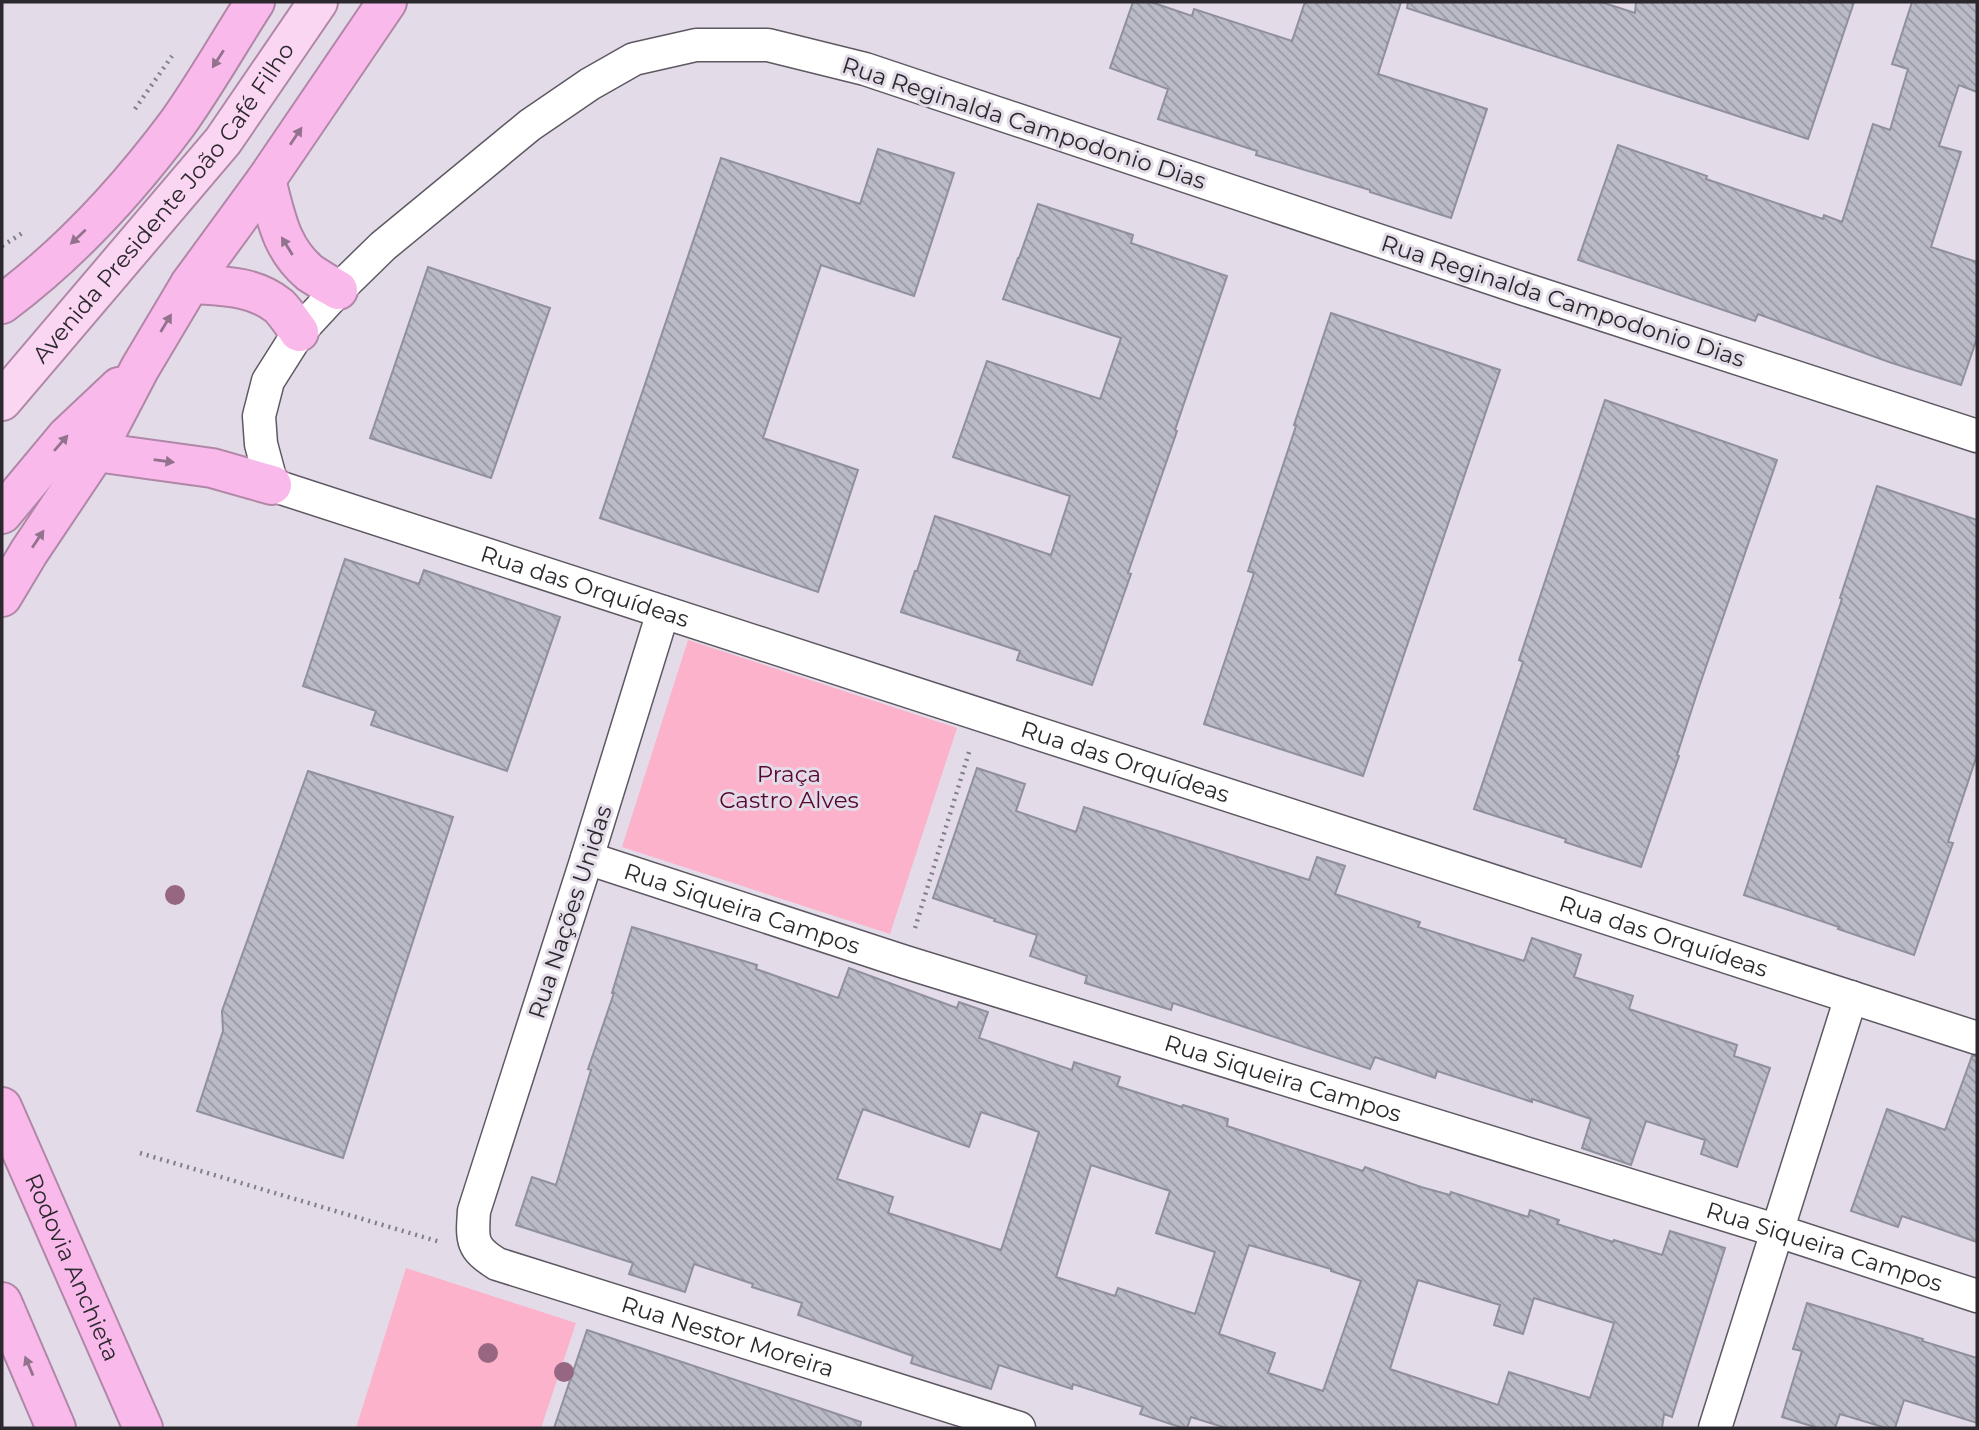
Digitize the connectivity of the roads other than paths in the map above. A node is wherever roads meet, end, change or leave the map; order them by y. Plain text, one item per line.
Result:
1 (255, 2) edge
2 (318, 2) edge
3 (387, 2) edge
4 (266, 180) junction
5 (190, 284) junction
6 (338, 290) junction
7 (9, 294) edge
8 (299, 332) junction
9 (139, 368) junction
10 (2, 401) edge
11 (1977, 436) edge
12 (96, 452) junction
13 (272, 485) junction
14 (2, 514) edge
15 (2, 597) edge
16 (663, 612) junction
17 (587, 858) junction
18 (1851, 997) junction
19 (1977, 1038) edge
20 (2, 1107) edge
21 (1778, 1231) junction
22 (481, 1254) joint
23 (1977, 1296) edge
24 (2, 1302) edge
25 (56, 1428) edge
26 (143, 1428) edge
27 (1018, 1428) edge
28 (1715, 1428) edge

1 -> 7 highway
2 - 10 main road, Avenida Presidente João Café Filho
4 -> 3 highway
4 - 5 highway
6 -> 4 highway
5 - 8 highway
9 -> 5 highway
6 - 8 street, Rua Reginalda Campodonio Dias
6 - 11 street, Rua Reginalda Campodonio Dias
8 - 13 street, Rua Reginalda Campodonio Dias
9 - 12 highway
14 -> 9 highway
12 -> 13 highway
15 -> 12 highway
13 - 16 street, Rua das Orquídeas
16 - 17 street, Rua Nações Unidas
16 - 18 street, Rua das Orquídeas
17 - 21 street, Rua Siqueira Campos
17 - 22 street, Rua Nações Unidas
18 - 19 street, Rua das Orquídeas
18 - 21 street
20 - 26 highway, Rodovia Anchieta
21 - 23 street, Rua Siqueira Campos
21 - 28 street
22 - 27 street, Rua Nestor Moreira
25 -> 24 highway

